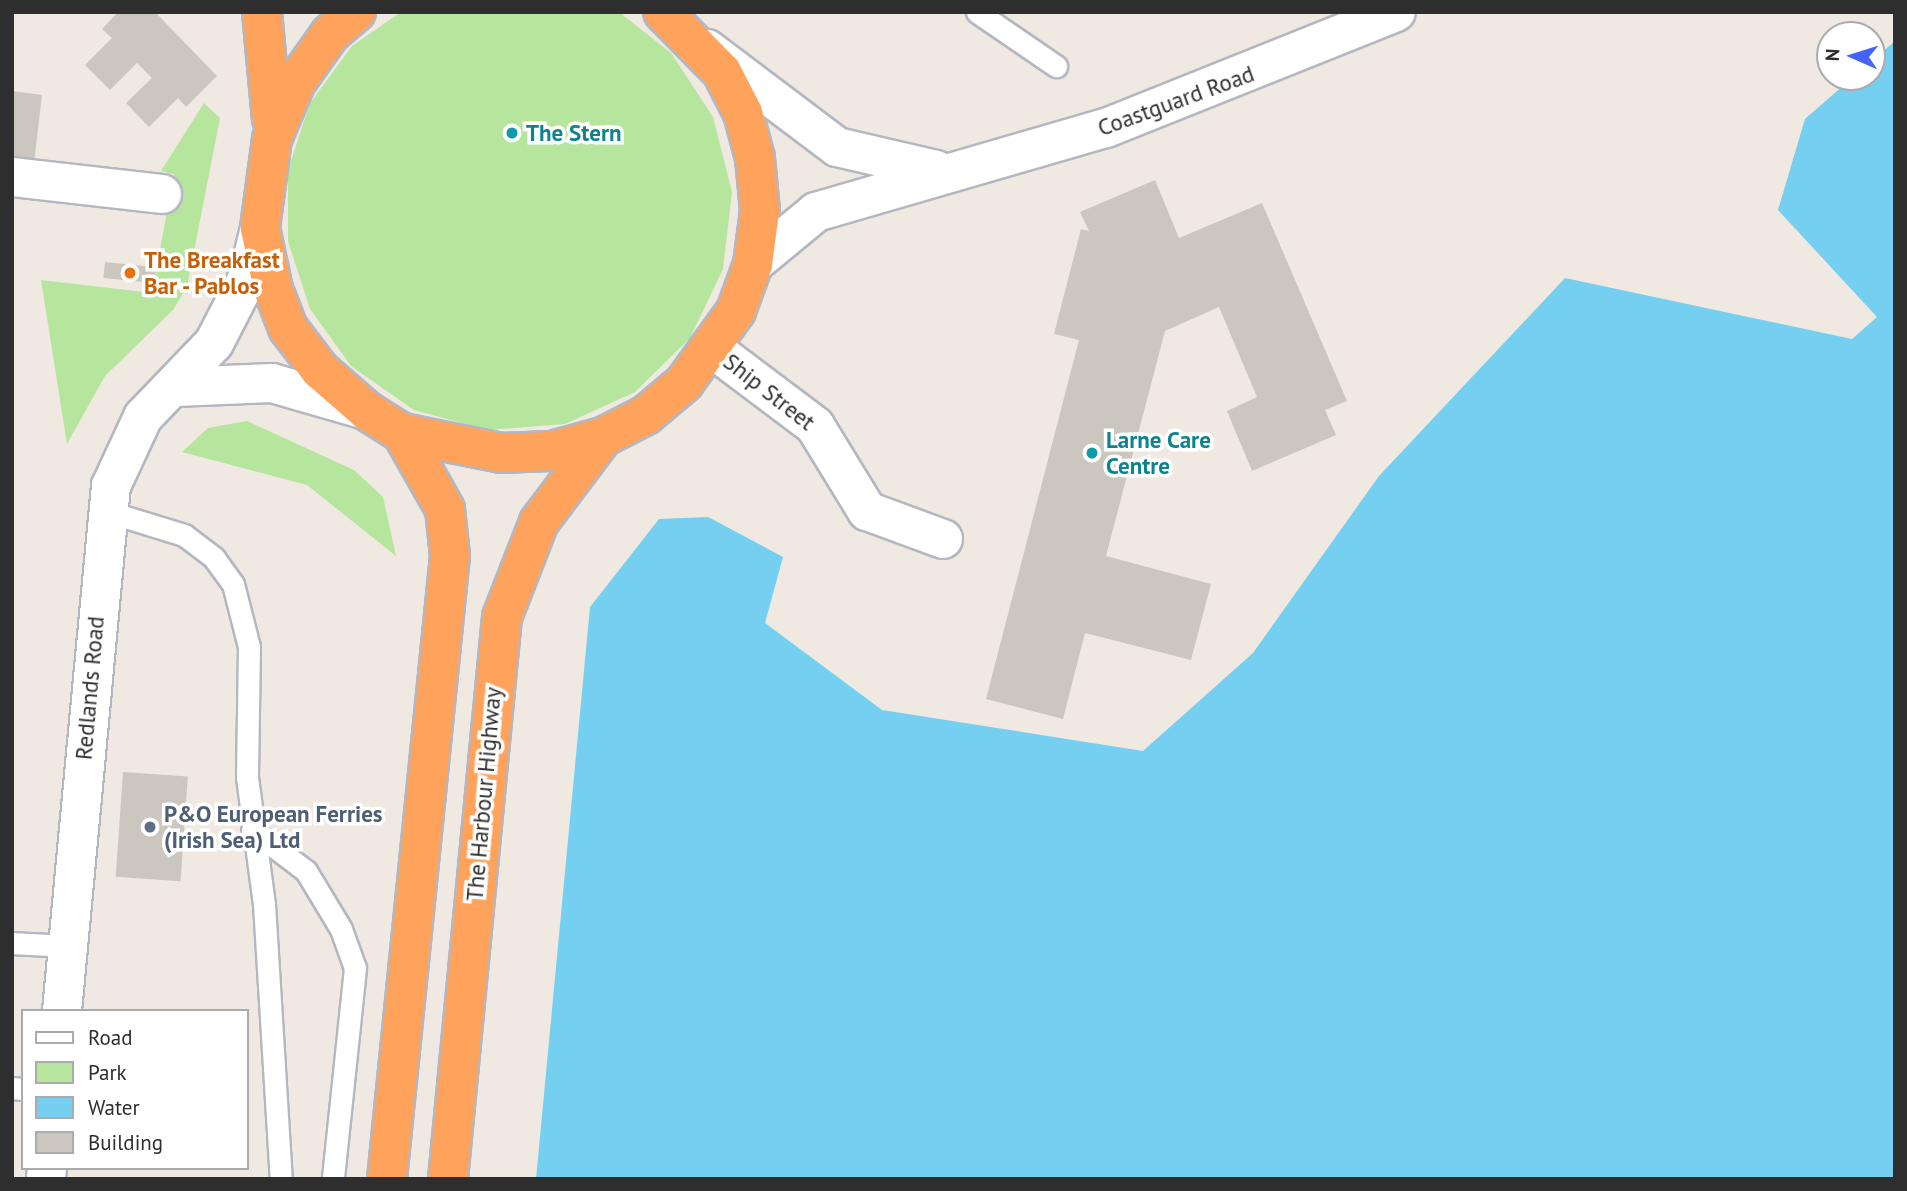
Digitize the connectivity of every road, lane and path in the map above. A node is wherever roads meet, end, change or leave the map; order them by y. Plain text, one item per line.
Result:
1 (262, 12) edge
2 (356, 12) edge
3 (976, 12) edge
4 (1396, 12) edge
5 (676, 23) edge
6 (1056, 66) dead end
7 (272, 139) junction
8 (949, 172) junction
9 (12, 177) edge
10 (162, 194) dead end
11 (260, 228) junction
12 (753, 264) junction
13 (713, 349) junction
14 (176, 387) junction
15 (367, 411) junction
16 (402, 433) junction
17 (603, 437) junction
18 (106, 511) junction
19 (943, 538) dead end
20 (252, 830) junction
21 (12, 943) edge
22 (68, 946) junction
23 (62, 1009) edge
24 (281, 1179) edge
25 (333, 1179) edge
26 (387, 1179) edge
27 (448, 1179) edge

1 - 7 highway
2 - 7 highway
3 - 6 lane
4 - 8 street, Coastguard Road
5 - 8 street, Coastguard Road
5 - 12 highway
7 - 11 highway
8 - 12 street, Coastguard Road
9 - 10 street
11 - 14 street, Redlands Road
11 - 15 highway
12 - 13 highway
13 - 17 highway
13 - 19 street, Ship Street
14 - 15 street
14 - 18 street, Redlands Road
15 - 16 highway
16 - 17 highway
16 - 26 highway
17 - 27 highway, The Harbour Highway
18 - 20 lane
18 - 22 street, Redlands Road
20 - 24 lane
20 - 25 lane
21 - 22 lane
22 - 23 street, Redlands Road

